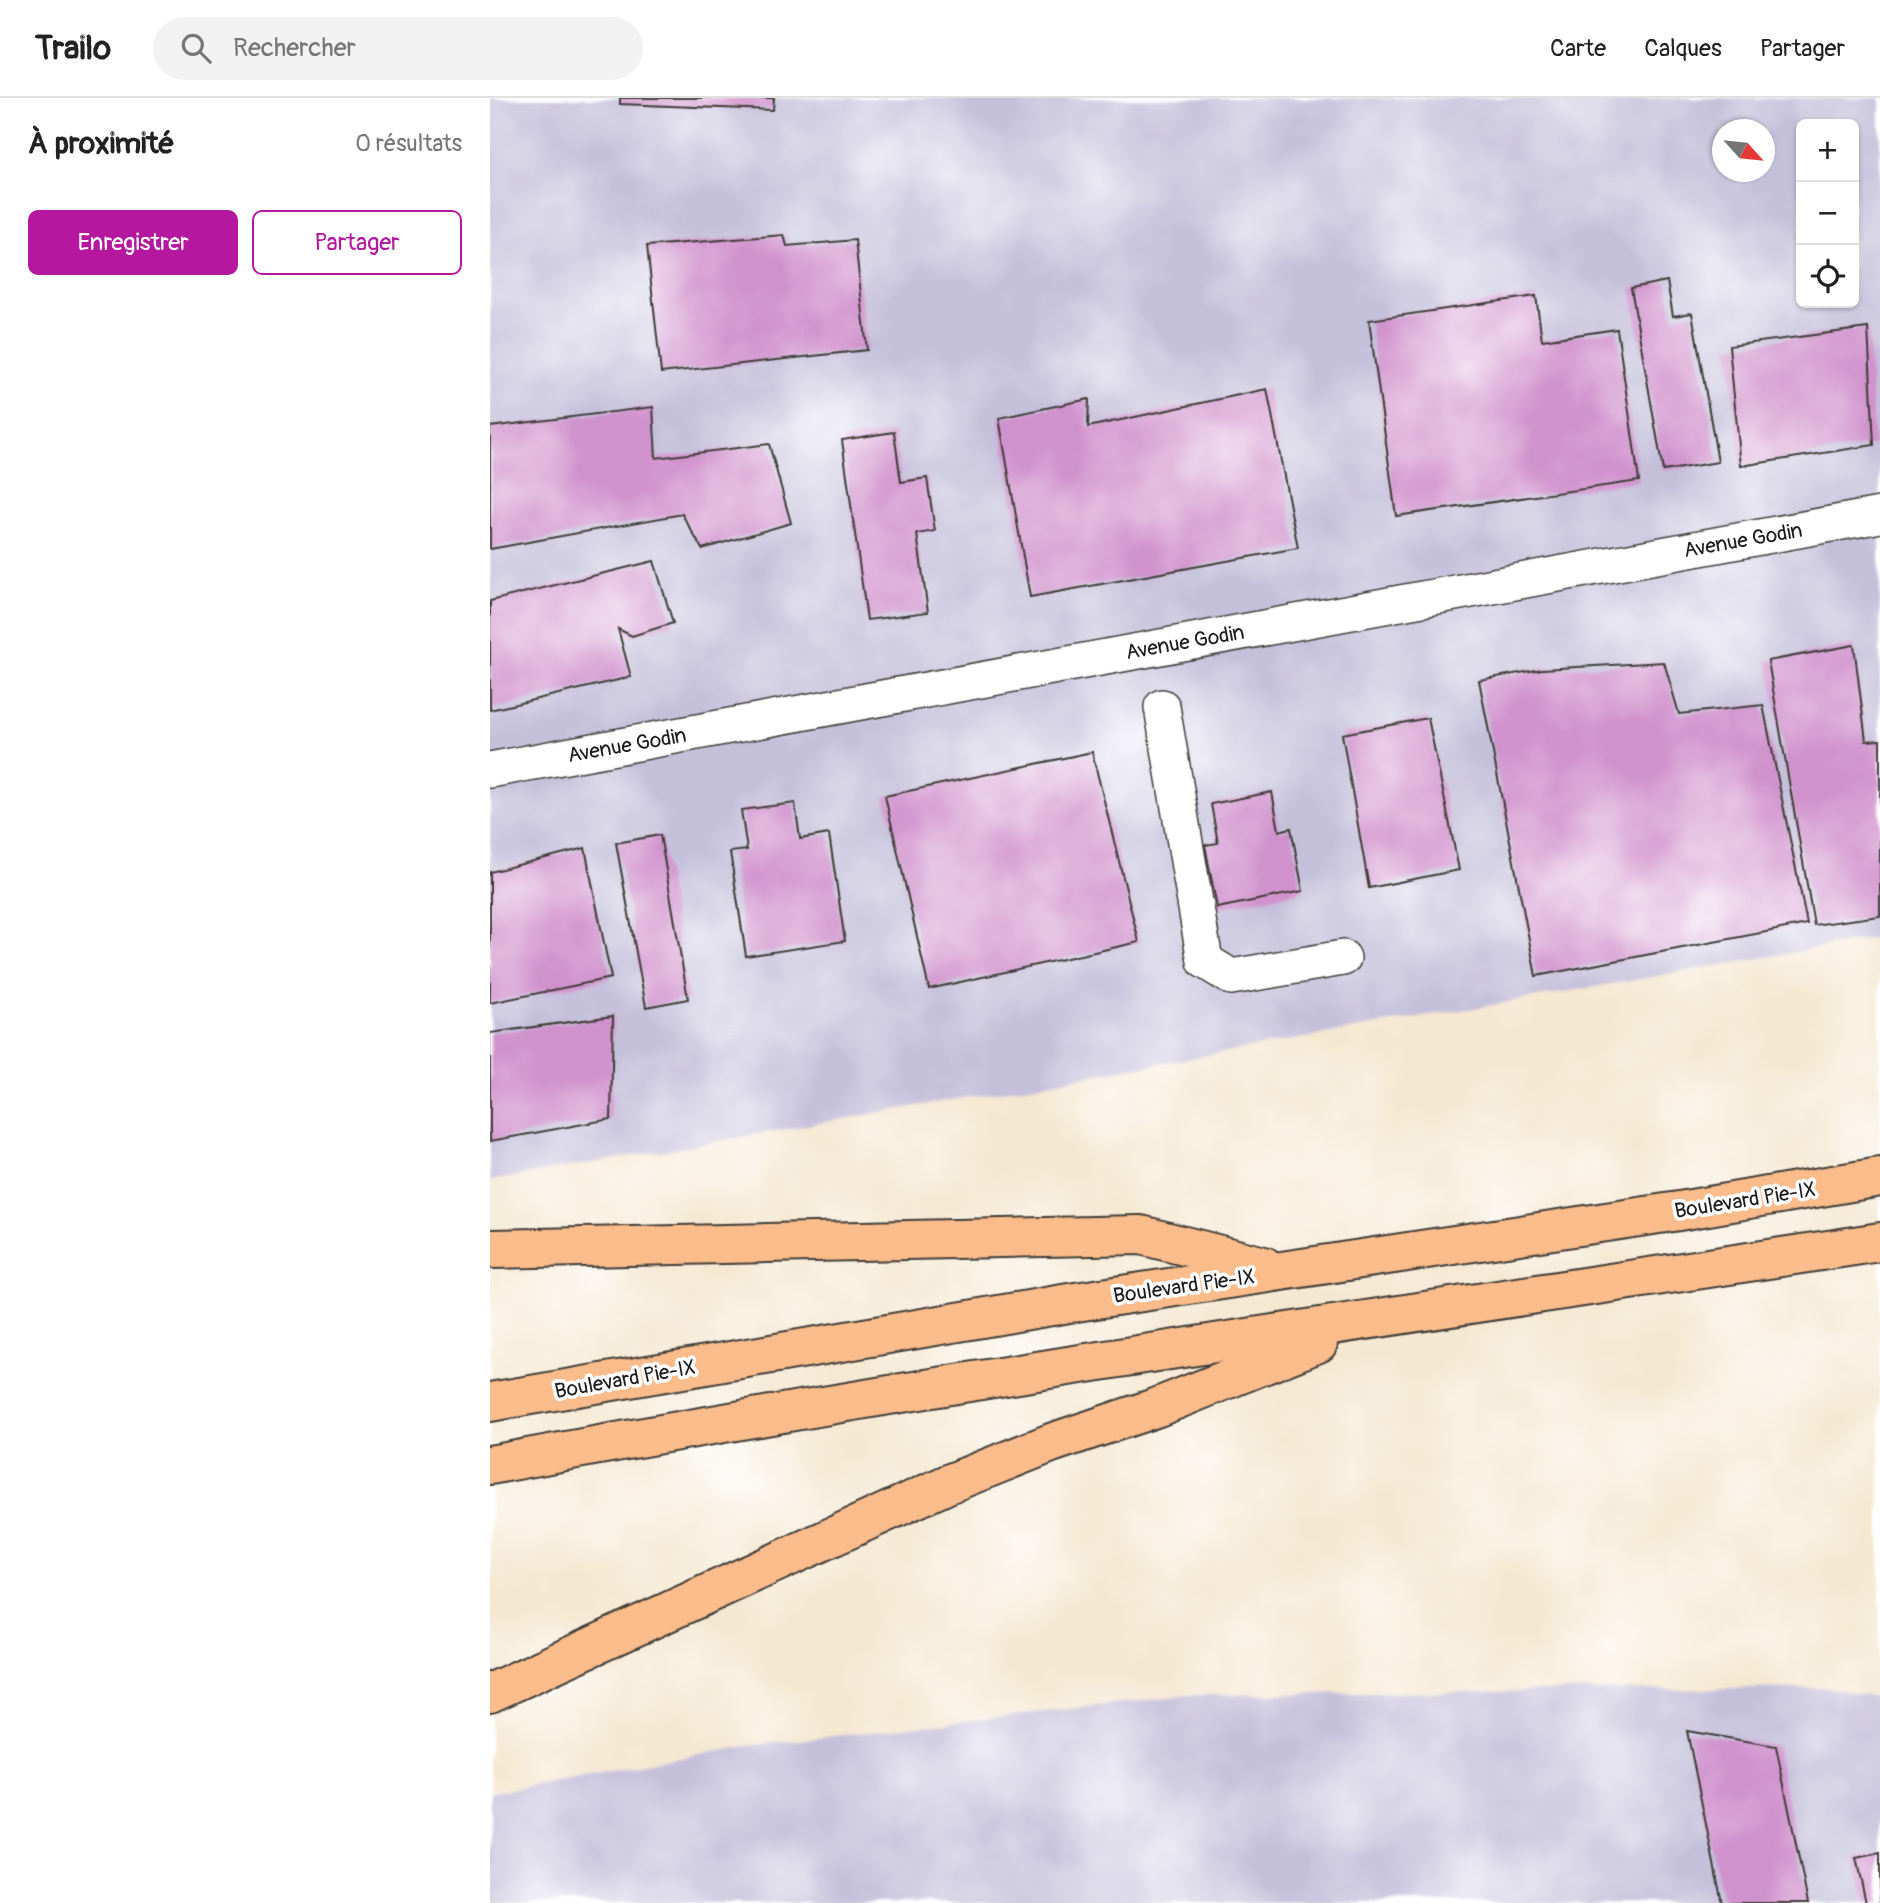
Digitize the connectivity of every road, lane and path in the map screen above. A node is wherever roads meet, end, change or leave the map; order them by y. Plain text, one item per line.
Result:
1 (1880, 515) edge
2 (1162, 707) dead end
3 (490, 770) edge
4 (1343, 958) dead end
5 (1880, 1177) edge
6 (1880, 1242) edge
7 (490, 1250) edge
8 (1283, 1271) junction
9 (1379, 1318) junction
10 (490, 1402) edge
11 (490, 1465) edge
12 (490, 1693) edge

1 - 3 street, Avenue Godin
2 - 4 street
5 - 8 highway, Boulevard Pie-IX
6 - 9 highway
7 - 8 highway
8 - 10 highway, Boulevard Pie-IX
9 - 11 highway
9 - 12 highway

